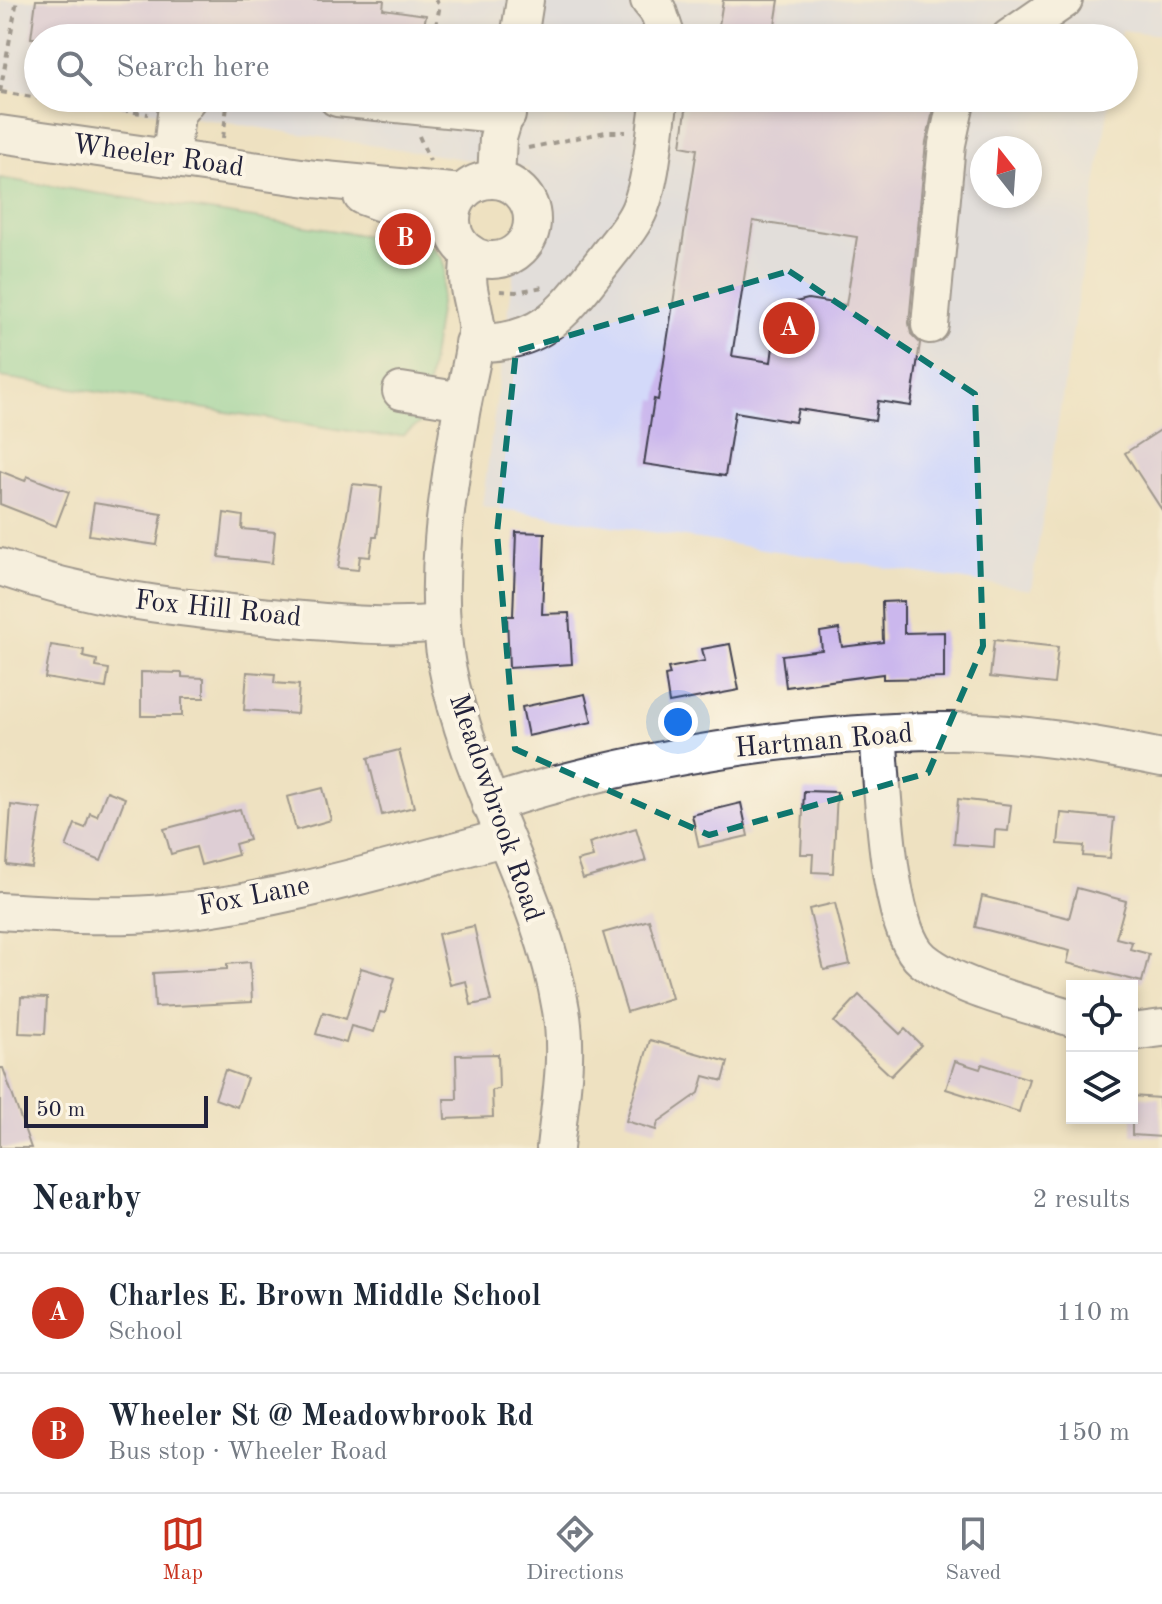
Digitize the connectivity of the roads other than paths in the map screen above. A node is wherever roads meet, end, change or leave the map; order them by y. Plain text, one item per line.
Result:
1 (649, 0) edge
2 (1064, 0) edge
3 (528, 1) edge
4 (522, 24) edge
5 (662, 24) edge
6 (1029, 24) edge
7 (175, 112) edge
8 (506, 112) edge
9 (658, 112) edge
10 (954, 112) edge
11 (0, 134) edge
12 (171, 158) junction
13 (315, 179) junction
14 (496, 179) junction
15 (462, 193) junction
16 (481, 258) junction
17 (930, 325) dead end
18 (474, 333) junction
19 (401, 391) dead end
20 (463, 401) junction
21 (0, 567) edge
22 (441, 623) junction
23 (878, 734) junction
24 (1162, 758) edge
25 (490, 804) junction
26 (503, 838) junction
27 (0, 911) edge
28 (1066, 1016) edge
29 (1162, 1028) edge
30 (1138, 1031) edge
31 (555, 1148) edge

1 - 5 street
2 - 6 street
3 - 4 street
7 - 12 street
8 - 14 street
9 - 18 street
10 - 17 street
11 - 12 street, Wheeler Road
12 - 13 street, Wheeler Road
13 - 15 street, Wheeler Road
13 - 16 street, Wheeler Road
14 - 15 street
14 - 16 street
15 - 16 street
16 - 18 street, Meadowbrook Road
18 - 20 street, Meadowbrook Road
19 - 20 street
20 - 22 street, Meadowbrook Road
21 - 22 street, Fox Hill Road
22 - 25 street, Meadowbrook Road
23 - 24 street, Hartman Road
23 - 25 street, Hartman Road
23 - 28 street
25 - 26 street, Meadowbrook Road
26 - 27 street, Fox Lane
26 - 31 street, Meadowbrook Road
29 - 30 street

